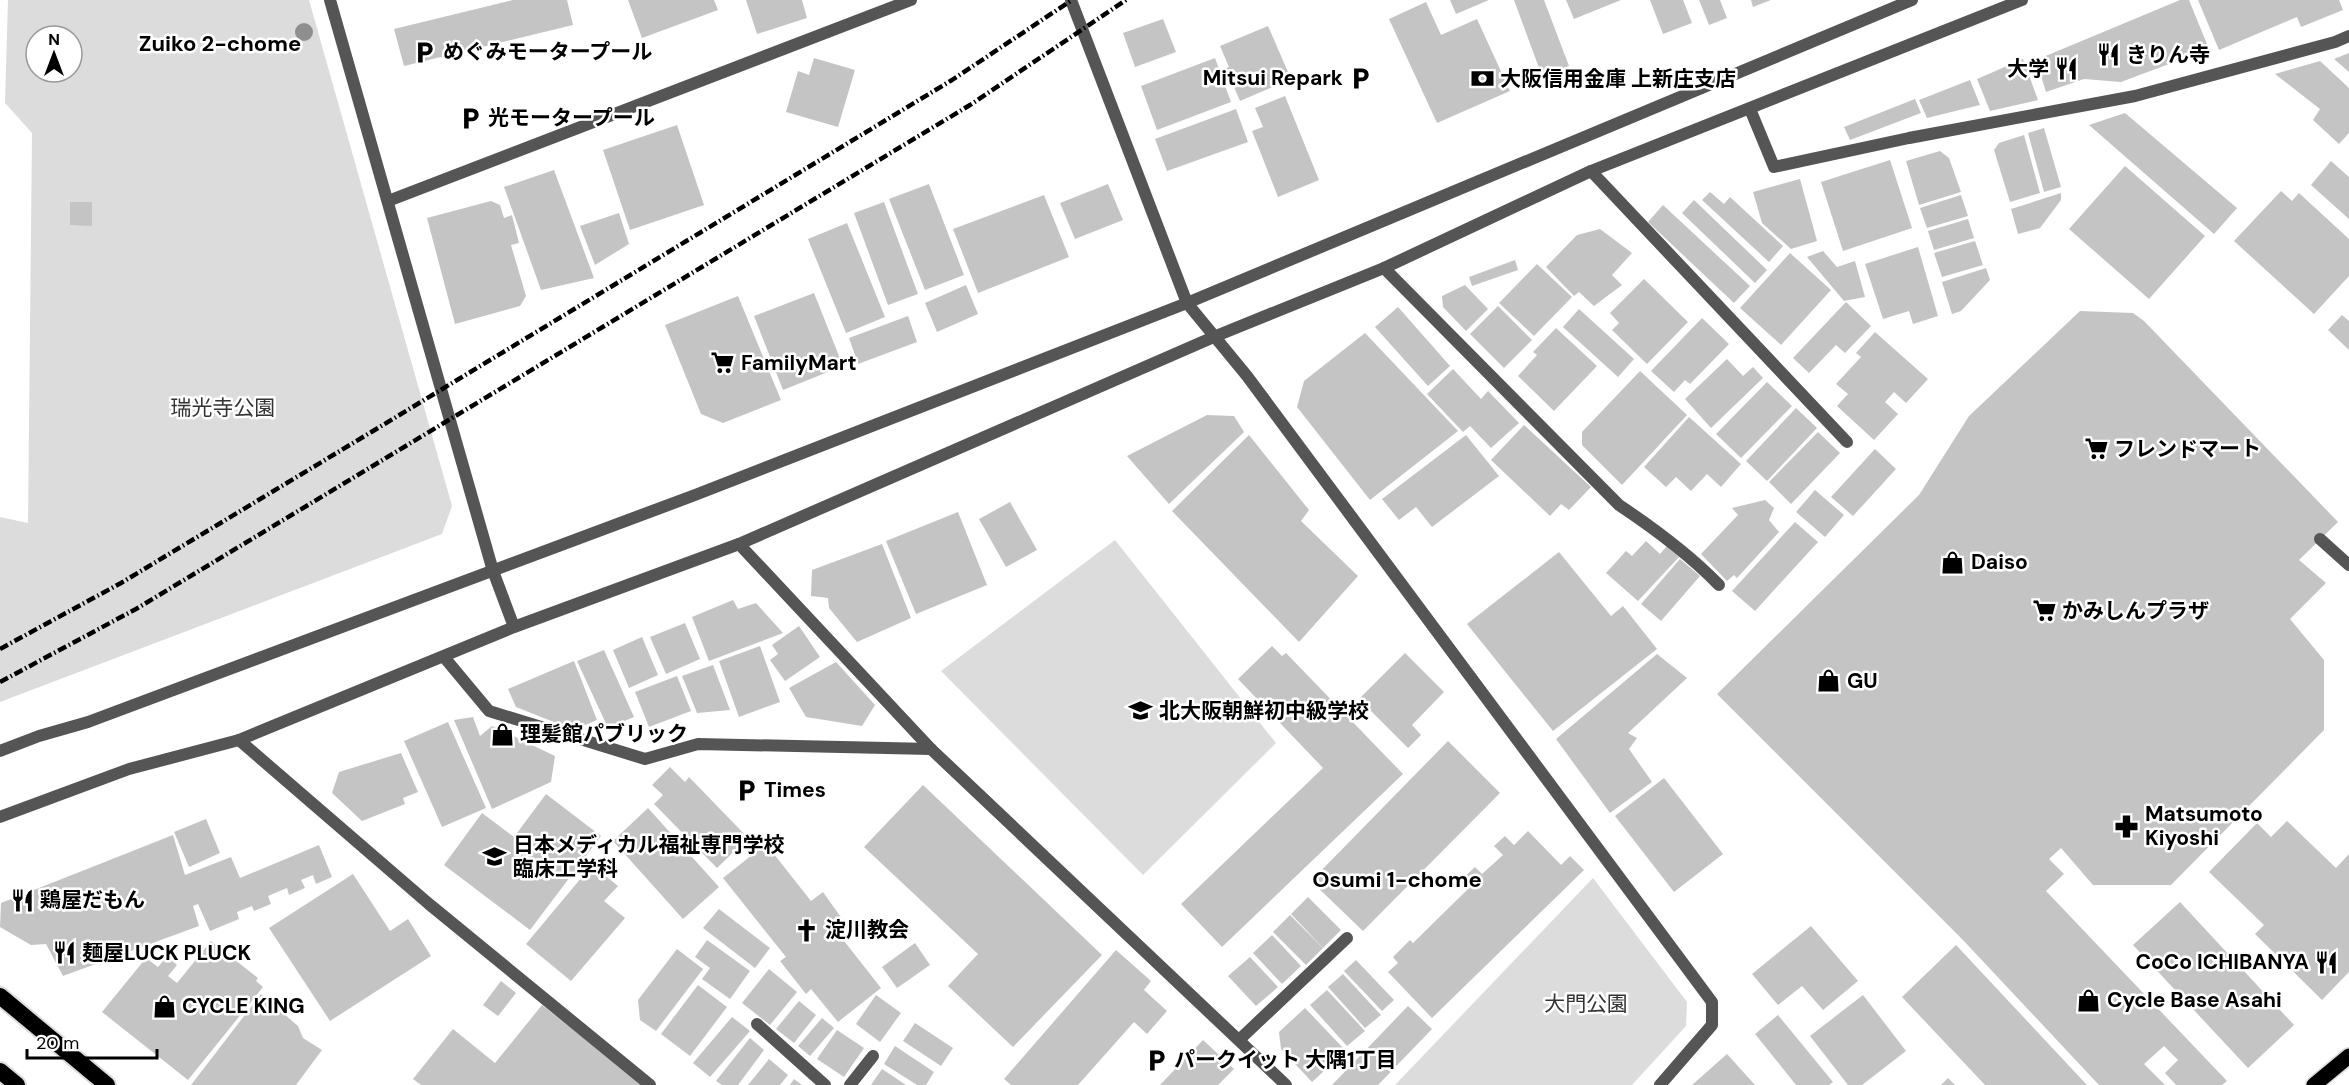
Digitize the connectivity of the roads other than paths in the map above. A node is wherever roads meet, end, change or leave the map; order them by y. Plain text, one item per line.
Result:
1 (330, 0) edge
2 (911, 0) edge
3 (1071, 0) edge
4 (1912, 0) edge
5 (2022, 0) edge
6 (2349, 36) edge
7 (1750, 109) junction
8 (1591, 171) junction
9 (388, 201) junction
10 (1384, 268) junction
11 (1186, 303) junction
12 (1216, 336) junction
13 (1847, 442) dead end
14 (2320, 539) dead end
15 (739, 544) junction
16 (2349, 565) edge
17 (493, 571) junction
18 (1719, 585) dead end
19 (514, 627) junction
20 (444, 657) junction
21 (239, 740) junction
22 (931, 748) junction
23 (0, 751) edge
24 (0, 817) edge
25 (1347, 938) dead end
26 (0, 996) edge
27 (757, 1024) dead end
28 (1239, 1040) junction
29 (873, 1056) dead end
30 (2349, 1056) edge
31 (0, 1071) edge
32 (17, 1085) edge
33 (107, 1085) edge
34 (650, 1085) edge
35 (825, 1085) edge
36 (850, 1085) edge
37 (1287, 1085) edge
38 (1660, 1085) edge
39 (2314, 1085) edge

1 - 9 street
2 - 9 street
3 - 11 street
4 - 11 street
5 - 7 street
6 - 7 street
7 - 8 street
8 - 10 street
8 - 13 street
9 - 17 street
10 - 12 street
10 - 18 street
11 - 12 street
11 - 17 street
12 - 15 street
12 - 38 street
14 - 16 street
15 - 19 street
15 - 22 street
17 - 19 street
17 - 23 street
19 - 20 street
20 - 21 street
20 - 22 street
21 - 24 street
21 - 34 street
22 - 28 street
25 - 28 street
26 - 33 highway
27 - 35 street
28 - 37 street
29 - 36 street
30 - 39 main road
31 - 32 highway

